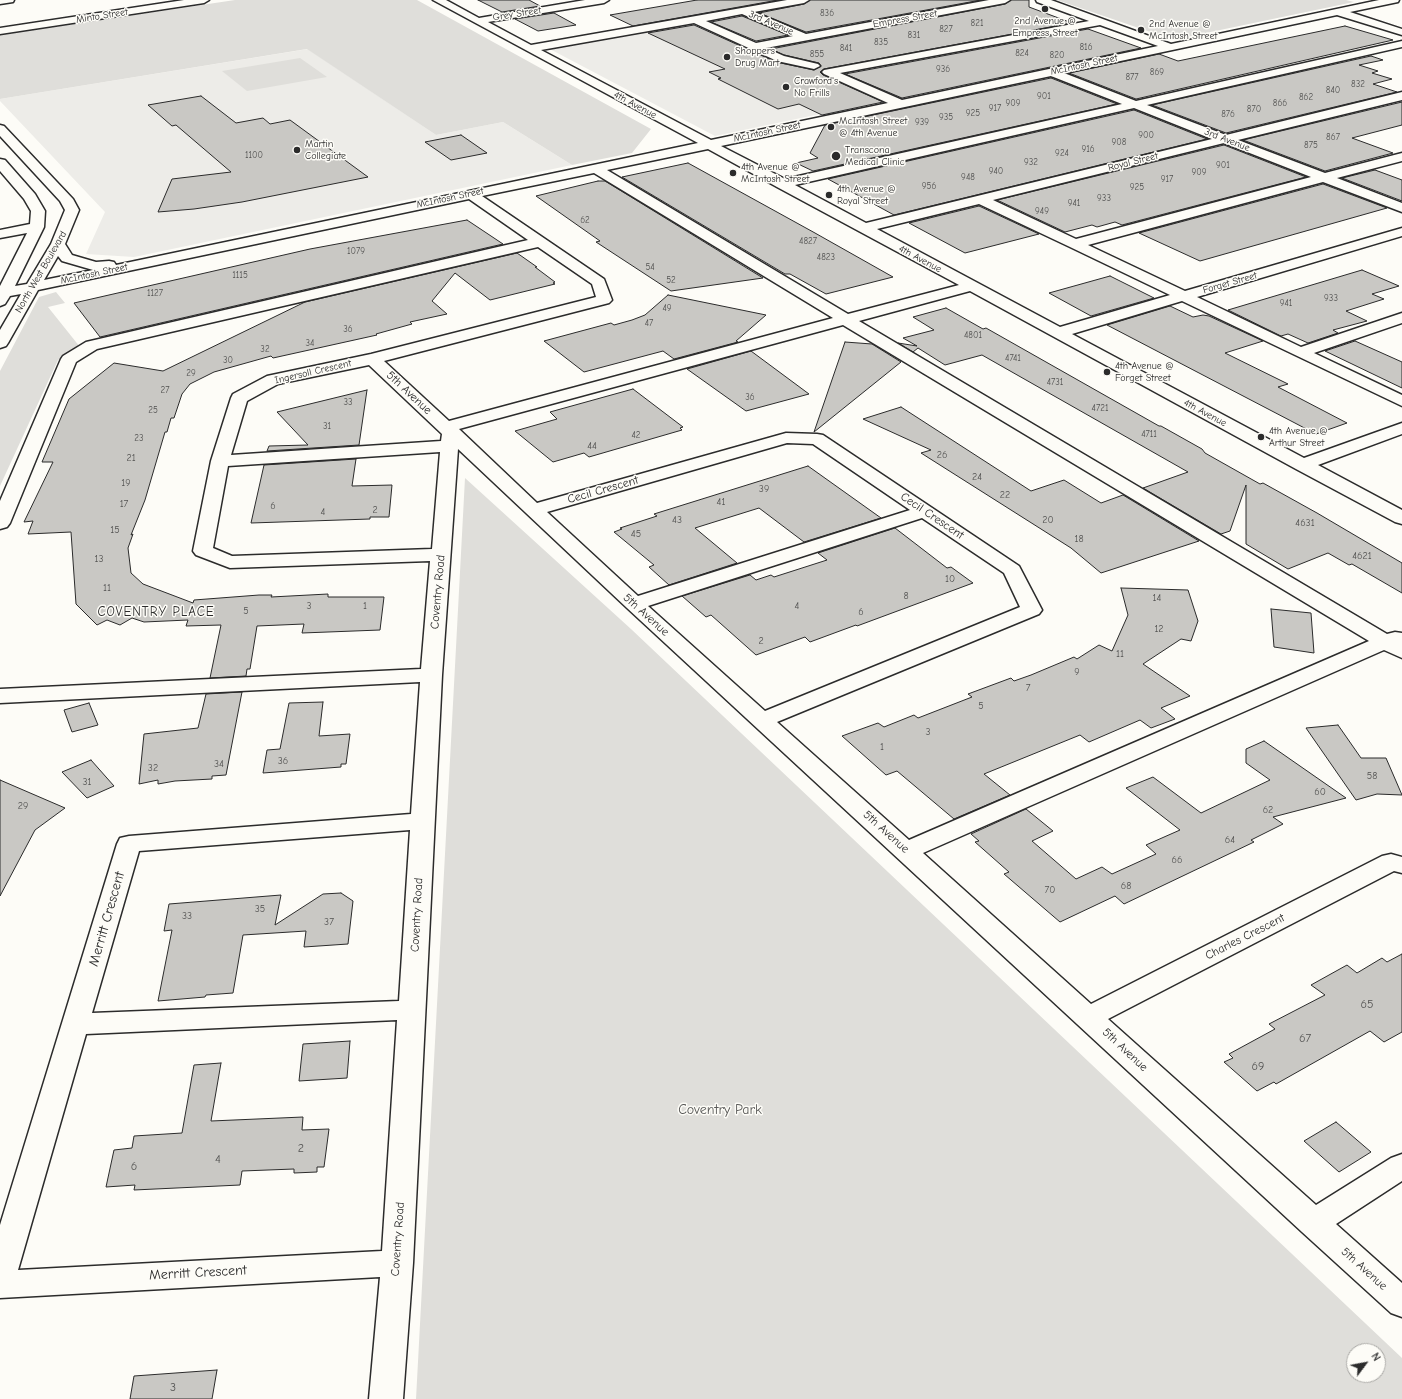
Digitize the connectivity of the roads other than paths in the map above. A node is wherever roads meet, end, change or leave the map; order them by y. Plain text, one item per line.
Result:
1 (9, 0) edge
2 (204, 0) edge
3 (438, 0) edge
4 (604, 0) edge
5 (804, 0) edge
6 (1006, 0) edge
7 (1041, 0) edge
8 (1350, 0) edge
9 (1394, 0) edge
10 (0, 1) edge
11 (192, 1) edge
12 (723, 3) dead end
13 (1368, 5) junction
14 (742, 11) junction
15 (1337, 12) junction
16 (694, 19) junction
17 (477, 21) junction
18 (1101, 22) junction
19 (0, 31) edge
20 (1402, 32) edge
21 (804, 37) junction
22 (767, 44) junction
23 (1402, 44) edge
24 (754, 47) junction
25 (1170, 47) junction
26 (529, 48) junction
27 (814, 66) junction
28 (828, 72) junction
29 (1051, 72) junction
30 (1402, 96) edge
31 (900, 104) junction
32 (1134, 105) junction
33 (0, 129) edge
34 (1225, 139) junction
35 (709, 144) junction
36 (1402, 157) edge
37 (0, 163) edge
38 (595, 168) junction
39 (44, 176) junction
40 (1324, 178) junction
41 (16, 181) junction
42 (0, 184) edge
43 (782, 184) junction
44 (470, 194) junction
45 (982, 200) junction
46 (1402, 208) edge
47 (37, 227) junction
48 (864, 228) junction
49 (1402, 232) edge
50 (0, 234) edge
51 (540, 242) junction
52 (58, 244) junction
53 (1075, 244) junction
54 (141, 264) junction
55 (971, 286) junction
56 (32, 287) junction
57 (1, 296) edge
58 (1186, 296) junction
59 (1402, 318) edge
60 (846, 320) junction
61 (1057, 333) junction
62 (0, 344) edge
63 (1301, 352) junction
64 (372, 359) junction
65 (1402, 401) edge
66 (1402, 428) edge
67 (449, 435) junction
68 (220, 460) junction
69 (1302, 465) junction
70 (534, 510) junction
71 (925, 511) junction
72 (1402, 518) edge
73 (0, 523) edge
74 (441, 555) junction
75 (634, 604) junction
76 (1396, 643) edge
77 (431, 675) junction
78 (0, 696) edge
79 (762, 720) junction
80 (422, 821) junction
81 (906, 851) junction
82 (1402, 865) edge
83 (411, 1010) junction
84 (1089, 1017) junction
85 (76, 1024) junction
86 (1402, 1166) edge
87 (1313, 1223) junction
88 (397, 1263) junction
89 (0, 1277) edge
90 (0, 1284) edge
91 (1402, 1303) edge
92 (386, 1399) edge

1 - 10 street
2 - 11 street, Minto Street
3 - 17 street, 4th Avenue
4 - 17 street, Grey Street
5 - 14 street
6 - 21 street, Empress Street
7 - 18 street
8 - 13 street
9 - 13 street, McIntosh Street
11 - 19 street, Minto Street
12 - 14 street, 3rd Avenue
13 - 15 street, McIntosh Street
14 - 16 street
14 - 21 street, 3rd Avenue
15 - 20 street
15 - 25 street, McIntosh Street
16 - 24 street
16 - 26 street
17 - 26 street, 4th Avenue
18 - 25 street
18 - 28 street
21 - 22 street, Empress Street
22 - 24 street, Empress Street
22 - 27 street
23 - 32 street
24 - 27 street
25 - 29 street, McIntosh Street
26 - 35 street, 4th Avenue
27 - 28 street
28 - 31 street
29 - 31 street, McIntosh Street
29 - 32 street, 3rd Avenue
30 - 34 street, Royal Street
31 - 35 street, McIntosh Street
32 - 34 street, 3rd Avenue
32 - 43 street
33 - 39 street, North West Boulevard
34 - 40 street, 3rd Avenue
34 - 45 street, Royal Street
35 - 38 street, McIntosh Street
35 - 43 street, 4th Avenue
36 - 40 street
37 - 41 street, North West Boulevard
38 - 44 street, McIntosh Street
38 - 60 street
39 - 41 street
39 - 52 street, North West Boulevard
40 - 46 street, 3rd Avenue
40 - 53 street
41 - 42 street
41 - 47 street, North West Boulevard
43 - 48 street, 4th Avenue
44 - 51 street, Ingersoll Crescent
44 - 54 street, McIntosh Street
45 - 48 street, Royal Street
45 - 53 street
47 - 50 street
47 - 57 street, North West Boulevard
48 - 55 street, 4th Avenue
49 - 58 street, Forget Street
51 - 64 street, Ingersoll Crescent
51 - 73 street
52 - 54 street, McIntosh Street
52 - 56 street, North West Boulevard
53 - 58 street
54 - 56 street, McIntosh Street
55 - 60 street
55 - 61 street, 4th Avenue
56 - 57 street, McIntosh Street
56 - 62 street, North West Boulevard
58 - 61 street, Forget Street
58 - 63 street
59 - 63 street
60 - 67 street
60 - 76 street
61 - 69 street, 4th Avenue
63 - 65 street
64 - 67 street, 5th Avenue
64 - 68 street, Ingersoll Crescent
66 - 69 street
67 - 68 street
67 - 70 street, 5th Avenue
67 - 74 street, Coventry Road
68 - 74 street, Ingersoll Crescent
69 - 72 street, 4th Avenue
70 - 71 street, Cecil Crescent
70 - 75 street, 5th Avenue
71 - 75 street
71 - 79 street, Cecil Crescent
74 - 77 street, Coventry Road
75 - 79 street, 5th Avenue
76 - 81 street
77 - 78 street
77 - 80 street, Coventry Road
79 - 81 street, 5th Avenue
80 - 83 street, Coventry Road
80 - 85 street, Merritt Crescent
81 - 84 street, 5th Avenue
82 - 84 street, Charles Crescent
83 - 85 street
83 - 88 street, Coventry Road
84 - 87 street, 5th Avenue
85 - 89 street, Merritt Crescent
86 - 87 street
87 - 91 street, 5th Avenue
88 - 90 street, Merritt Crescent
88 - 92 street, Coventry Road

